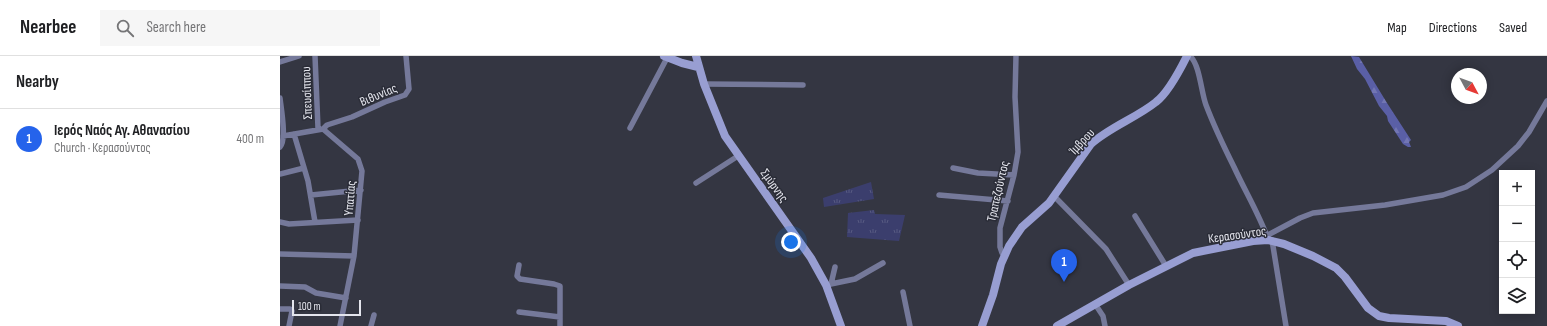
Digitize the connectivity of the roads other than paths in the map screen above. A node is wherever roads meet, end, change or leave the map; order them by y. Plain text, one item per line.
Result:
1 (299, 56) edge
2 (315, 56) edge
3 (406, 56) edge
4 (696, 56) edge
5 (1016, 56) edge
6 (1187, 56) edge
7 (1190, 56) edge
8 (665, 57) edge
9 (280, 62) edge
10 (698, 67) junction
11 (704, 84) junction
12 (803, 85) dead end
13 (280, 98) edge
14 (1547, 101) edge
15 (321, 128) junction
16 (630, 128) dead end
17 (294, 134) junction
18 (283, 136) junction
19 (281, 146) edge
20 (738, 156) junction
21 (304, 168) junction
22 (953, 168) dead end
23 (280, 174) edge
24 (1014, 175) junction
25 (696, 183) dead end
26 (361, 190) junction
27 (311, 195) junction
28 (940, 195) dead end
29 (1054, 196) junction
30 (1008, 201) junction
31 (1135, 216) dead end
32 (358, 220) junction
33 (280, 222) edge
34 (315, 222) junction
35 (1269, 239) junction
36 (280, 254) edge
37 (1004, 255) junction
38 (354, 256) junction
39 (883, 263) dead end
40 (519, 264) dead end
41 (1166, 266) junction
42 (835, 267) dead end
43 (828, 284) junction
44 (1129, 285) junction
45 (280, 286) edge
46 (903, 292) dead end
47 (346, 298) junction
48 (1095, 304) junction
49 (280, 308) edge
50 (519, 312) dead end
51 (374, 315) dead end
52 (560, 317) junction
53 (289, 326) edge
54 (340, 326) edge
55 (371, 326) edge
56 (560, 326) edge
57 (841, 326) edge
58 (910, 326) edge
59 (982, 326) edge
60 (1057, 326) edge
61 (1106, 326) edge
62 (1286, 326) edge
63 (1458, 326) edge

1 - 9 street
2 - 15 street, Σπευσίππου
3 - 15 street, Βιθυνίας
4 - 10 street, Σμύρνης
5 - 24 street, Τραπεζούντος
6 - 29 street, Ίμβρου
7 - 35 street
8 - 10 street
8 - 16 street
10 - 11 street, Σμύρνης
11 - 12 street
11 - 20 street, Σμύρνης
13 - 18 street
14 - 35 street
15 - 17 street
15 - 26 street, Υπατίας
17 - 18 street
17 - 21 street
18 - 19 street
20 - 25 street
20 - 43 street, Σμύρνης
21 - 23 street
21 - 27 street
22 - 24 street
24 - 30 street, Τραπεζούντος
26 - 27 street
26 - 32 street, Υπατίας
27 - 34 street
28 - 30 street
29 - 37 street, Ίμβρου
29 - 44 street
30 - 37 street, Τραπεζούντος
31 - 41 street
32 - 34 street
32 - 38 street, Υπατίας
33 - 34 street
35 - 41 street, Κερασούντος
35 - 62 street
35 - 63 street, Κερασούντος
36 - 38 street
37 - 59 street, Τραπεζούντος
38 - 47 street, Υπατίας
39 - 43 street
40 - 52 street
41 - 44 street, Κερασούντος
42 - 43 street
43 - 57 street, Σμύρνης
44 - 48 street, Κερασούντος
45 - 47 street
46 - 58 street
47 - 54 street, Υπατίας
48 - 60 street, Κερασούντος
48 - 61 street
49 - 53 street
50 - 52 street
51 - 55 street
52 - 56 street

